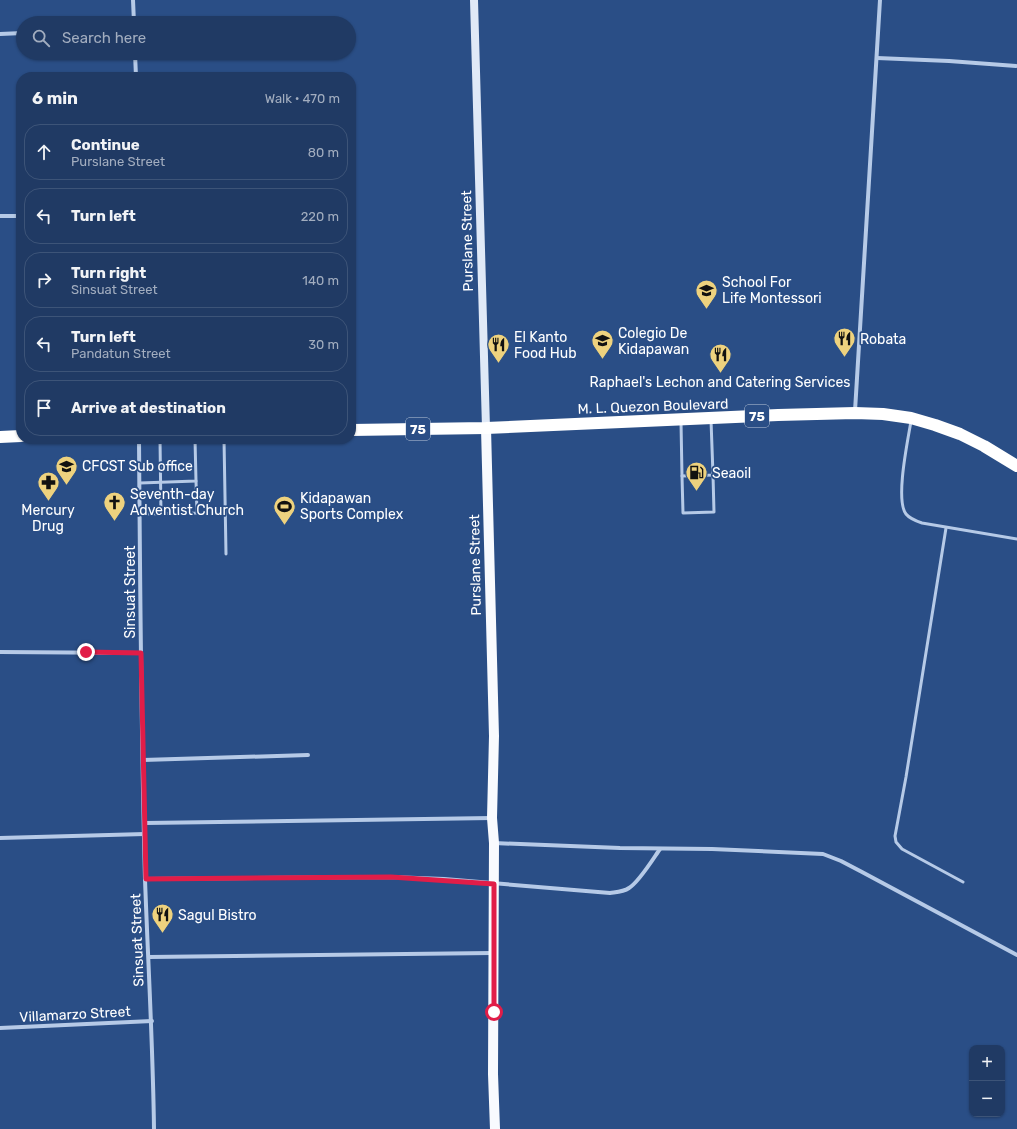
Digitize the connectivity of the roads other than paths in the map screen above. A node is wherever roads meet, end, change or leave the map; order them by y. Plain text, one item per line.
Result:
1 (133, 0) edge
2 (474, 0) edge
3 (880, 0) edge
4 (134, 16) edge
5 (16, 33) edge
6 (0, 34) edge
7 (877, 58) junction
8 (135, 60) edge
9 (1016, 66) dead end
10 (136, 72) edge
11 (0, 216) edge
12 (16, 216) edge
13 (855, 413) junction
14 (711, 418) junction
15 (911, 418) junction
16 (681, 419) junction
17 (486, 428) junction
18 (356, 430) edge
19 (16, 436) edge
20 (0, 437) edge
21 (139, 444) edge
22 (160, 444) edge
23 (195, 444) edge
24 (224, 444) edge
25 (1017, 466) edge
26 (713, 475) junction
27 (682, 476) junction
28 (196, 481) junction
29 (161, 482) junction
30 (140, 483) junction
31 (141, 514) junction
32 (161, 514) junction
33 (946, 528) junction
34 (1017, 539) edge
35 (226, 554) dead end
36 (0, 652) edge
37 (141, 653) junction
38 (308, 754) dead end
39 (142, 760) junction
40 (492, 818) junction
41 (144, 824) junction
42 (144, 834) junction
43 (0, 838) edge
44 (494, 843) junction
45 (660, 848) junction
46 (146, 879) junction
47 (963, 882) dead end
48 (494, 884) junction
49 (494, 953) junction
50 (1017, 955) edge
51 (149, 957) junction
52 (152, 1021) junction
53 (0, 1028) edge
54 (154, 1129) edge
55 (495, 1129) edge

1 - 4 street
2 - 17 street, Purslane Street
3 - 7 street
5 - 6 street
7 - 9 street
7 - 13 street
8 - 10 street
11 - 12 street
13 - 14 highway, M. L. Quezon Boulevard / 75
13 - 15 highway, M. L. Quezon Boulevard / 75
14 - 16 highway, M. L. Quezon Boulevard / 75
14 - 26 lane
15 - 25 highway, M. L. Quezon Boulevard / 75
15 - 33 lane
16 - 17 highway, M. L. Quezon Boulevard / 75
16 - 27 lane
17 - 18 highway, M. L. Quezon Boulevard / 75
17 - 40 main road, Purslane Street
19 - 20 highway
21 - 30 street, Sinsuat Street
22 - 29 lane
23 - 28 lane
24 - 35 lane
26 - 27 lane
26 - 27 lane
28 - 29 lane
28 - 32 lane
29 - 30 lane
29 - 32 lane
30 - 31 street, Sinsuat Street
31 - 32 lane
31 - 37 street, Sinsuat Street
33 - 34 lane
33 - 47 lane
36 - 37 street
37 - 39 street, Sinsuat Street
38 - 39 street
39 - 41 street, Sinsuat Street
40 - 41 street
40 - 44 main road, Purslane Street
41 - 42 street, Sinsuat Street
42 - 43 street
42 - 46 street, Sinsuat Street
44 - 45 street
44 - 48 main road, Purslane Street
45 - 48 street
45 - 50 street
46 - 48 street
46 - 51 street, Sinsuat Street
48 - 49 main road, Purslane Street
49 - 51 street
49 - 55 main road, Purslane Street
51 - 52 street, Sinsuat Street
52 - 53 street, Villamarzo Street
52 - 54 street, Sinsuat Street

